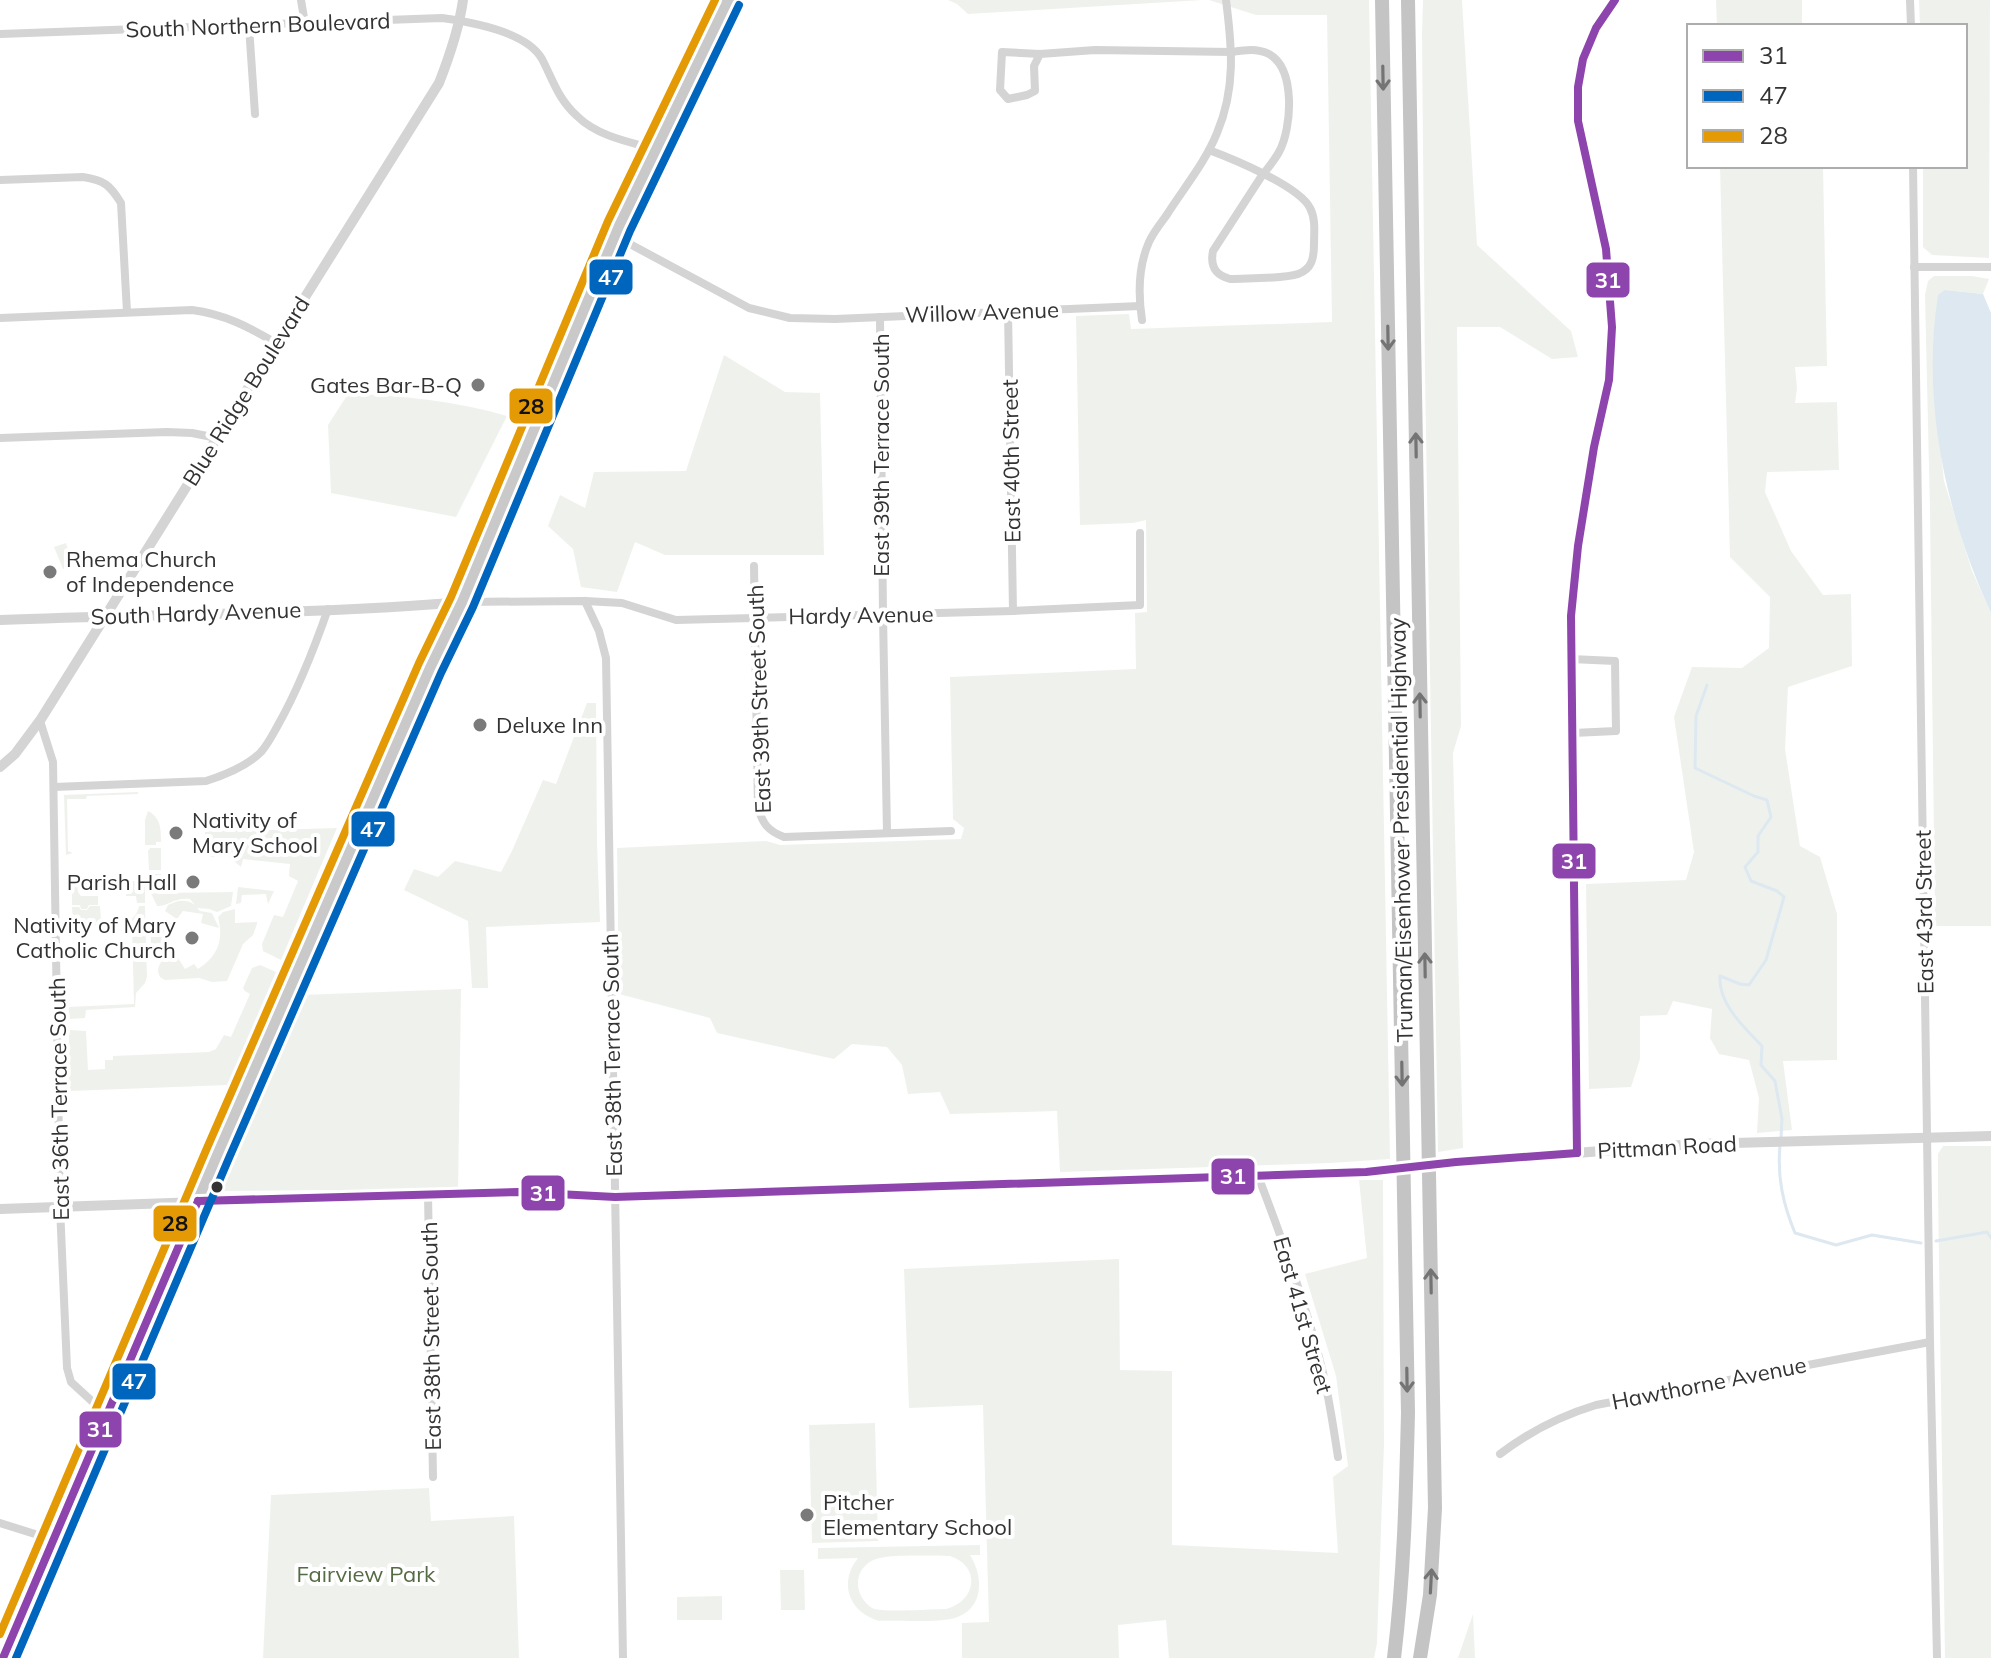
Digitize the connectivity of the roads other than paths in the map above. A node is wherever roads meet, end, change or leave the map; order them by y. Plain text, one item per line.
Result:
1 (301, 0) edge
2 (463, 0) edge
3 (728, 0) edge
4 (1226, 0) edge
5 (1382, 0) edge
6 (1408, 0) edge
7 (1615, 0) edge
8 (1910, 0) edge
9 (460, 21) junction
10 (305, 24) junction
11 (1911, 24) edge
12 (249, 26) junction
13 (0, 34) edge
14 (1232, 52) junction
15 (1040, 54) junction
16 (255, 114) dead end
17 (655, 149) junction
18 (1209, 150) junction
19 (1913, 168) edge
20 (1264, 174) junction
21 (0, 180) edge
22 (615, 236) junction
23 (1914, 267) junction
24 (1991, 267) edge
25 (1140, 306) junction
26 (1008, 311) junction
27 (127, 312) junction
28 (880, 317) junction
29 (0, 318) edge
30 (1142, 320) dead end
31 (276, 343) junction
32 (0, 438) edge
33 (217, 438) junction
34 (1140, 533) dead end
35 (754, 566) dead end
36 (585, 601) junction
37 (462, 602) junction
38 (328, 609) junction
39 (1013, 611) junction
40 (883, 615) junction
41 (106, 616) junction
42 (754, 618) junction
43 (0, 620) edge
44 (1571, 659) junction
45 (40, 721) junction
46 (1573, 733) junction
47 (0, 767) edge
48 (54, 787) junction
49 (951, 831) dead end
50 (887, 833) junction
51 (1991, 1136) edge
52 (1928, 1137) junction
53 (1577, 1153) junction
54 (1258, 1176) junction
55 (428, 1194) junction
56 (615, 1197) junction
57 (198, 1201) junction
58 (60, 1207) junction
59 (0, 1209) edge
60 (1930, 1342) junction
61 (107, 1415) junction
62 (1500, 1454) dead end
63 (1338, 1457) dead end
64 (433, 1477) dead end
65 (0, 1523) edge
66 (54, 1540) junction
67 (3, 1658) edge
68 (623, 1658) edge
69 (1394, 1658) edge
70 (1420, 1658) edge
71 (1937, 1658) edge

1 - 10 street
2 - 9 street, Blue Ridge Boulevard
3 - 17 main road
4 - 14 street
5 -> 69 highway, Truman/Eisenhower Presidential Highway
70 -> 6 highway, Truman/Eisenhower Presidential Highway
7 - 44 street
8 - 11 street
9 - 10 street, South Northern Boulevard
9 - 17 street, South Northern Boulevard
9 - 31 street, Blue Ridge Boulevard
10 - 12 street, South Northern Boulevard
12 - 13 street, South Northern Boulevard
12 - 16 street
14 - 15 street
14 - 18 street
14 - 20 street
15 - 15 street
17 - 22 main road
18 - 20 street
18 - 25 street
19 - 23 street, East 43rd Street
20 - 20 street
21 - 27 street
22 - 28 street, Willow Avenue
22 - 37 main road
23 - 24 street
23 - 52 street, East 43rd Street
25 - 26 street, Willow Avenue
25 - 30 street
26 - 28 street, Willow Avenue
26 - 39 street, East 40th Street
27 - 29 street
27 - 31 street
28 - 40 street, East 39th Terrace South
31 - 33 street, Blue Ridge Boulevard
32 - 33 street
33 - 41 street, Blue Ridge Boulevard
34 - 39 street, Hardy Avenue
35 - 42 street, East 39th Street South
36 - 37 street, South Hardy Avenue
36 - 42 street, Hardy Avenue
36 - 56 street, East 38th Terrace South
37 - 38 street, South Hardy Avenue
37 - 57 main road
38 - 41 street, South Hardy Avenue
38 - 48 street
39 - 40 street, Hardy Avenue
40 - 42 street, Hardy Avenue
40 - 50 street, East 39th Terrace South
41 - 43 street, South Hardy Avenue
41 - 45 street, Blue Ridge Boulevard
42 - 50 street, East 39th Street South
44 - 46 street
44 - 46 street
45 - 47 street, Blue Ridge Boulevard
45 - 48 street, East 36th Terrace South
46 - 53 street
48 - 58 street, East 36th Terrace South
49 - 50 street
51 - 52 street, Pittman Road
52 - 53 street, Pittman Road
52 - 60 street, East 43rd Street
53 - 54 street, Pittman Road, bridge
54 - 56 street, Pittman Road
54 - 63 street, East 41st Street
55 - 56 street, Pittman Road
55 - 57 street, Pittman Road
55 - 64 street, East 38th Street South
56 - 68 street, East 38th Terrace South
57 - 58 street, Pittman Road
57 - 61 main road
58 - 59 street, Pittman Road
58 - 61 street, East 36th Terrace South
60 - 62 street, Hawthorne Avenue
60 - 71 street, East 43rd Street
61 - 66 main road
65 - 66 street
66 - 67 main road

